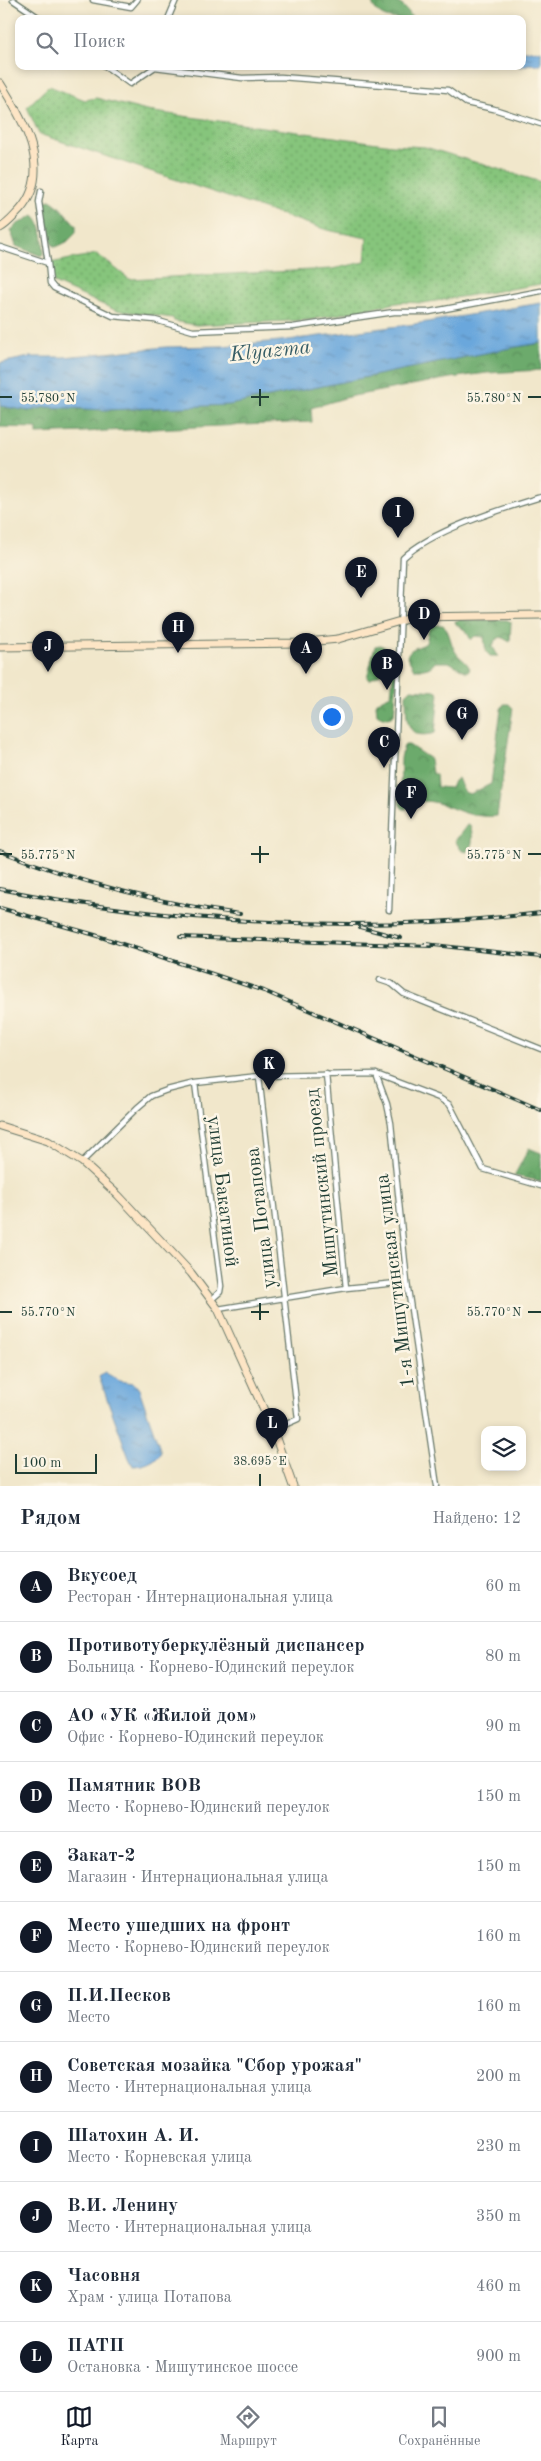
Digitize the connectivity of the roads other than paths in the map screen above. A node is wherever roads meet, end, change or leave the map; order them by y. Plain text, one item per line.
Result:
1 (14, 0) edge
2 (93, 0) edge
3 (137, 0) edge
4 (176, 0) edge
5 (35, 15) edge
6 (170, 15) edge
7 (111, 70) edge
8 (149, 70) edge
9 (184, 70) edge
10 (0, 83) edge
11 (541, 124) edge
12 (41, 191) dead end
13 (0, 228) edge
14 (0, 247) edge
15 (48, 263) junction
16 (541, 291) edge
17 (541, 497) edge
18 (541, 615) edge
19 (402, 620) junction
20 (0, 647) edge
21 (389, 910) dead end
22 (380, 980) dead end
23 (541, 1049) edge
24 (326, 1074) junction
25 (376, 1074) junction
26 (259, 1076) junction
27 (195, 1083) junction
28 (0, 1126) edge
29 (82, 1162) junction
30 (541, 1186) edge
31 (407, 1282) junction
32 (346, 1288) junction
33 (284, 1298) junction
34 (212, 1299) junction
35 (218, 1309) junction
36 (273, 1430) junction
37 (293, 1486) edge
38 (437, 1486) edge

1 - 5 street
2 - 3 street
4 - 6 street
7 - 8 street
9 - 11 street
10 - 13 main road
12 - 15 street
14 - 15 street
15 - 16 street
17 - 19 street
18 - 19 main road
19 - 20 main road
19 - 21 street
22 - 23 street
24 - 25 street
24 - 26 street
24 - 32 street, Мишутинский проезд
25 - 30 street
25 - 31 street, 1-я Мишутинская улица
26 - 27 street
26 - 33 street, улица Потапова
27 - 29 street
27 - 34 street, улица Бакатиной
28 - 29 main road
29 - 34 main road
31 - 32 street
31 - 38 street, 1-я Мишутинская улица
32 - 33 street
33 - 35 street
33 - 36 street, улица Потапова
34 - 35 main road
35 - 36 main road
36 - 37 main road

